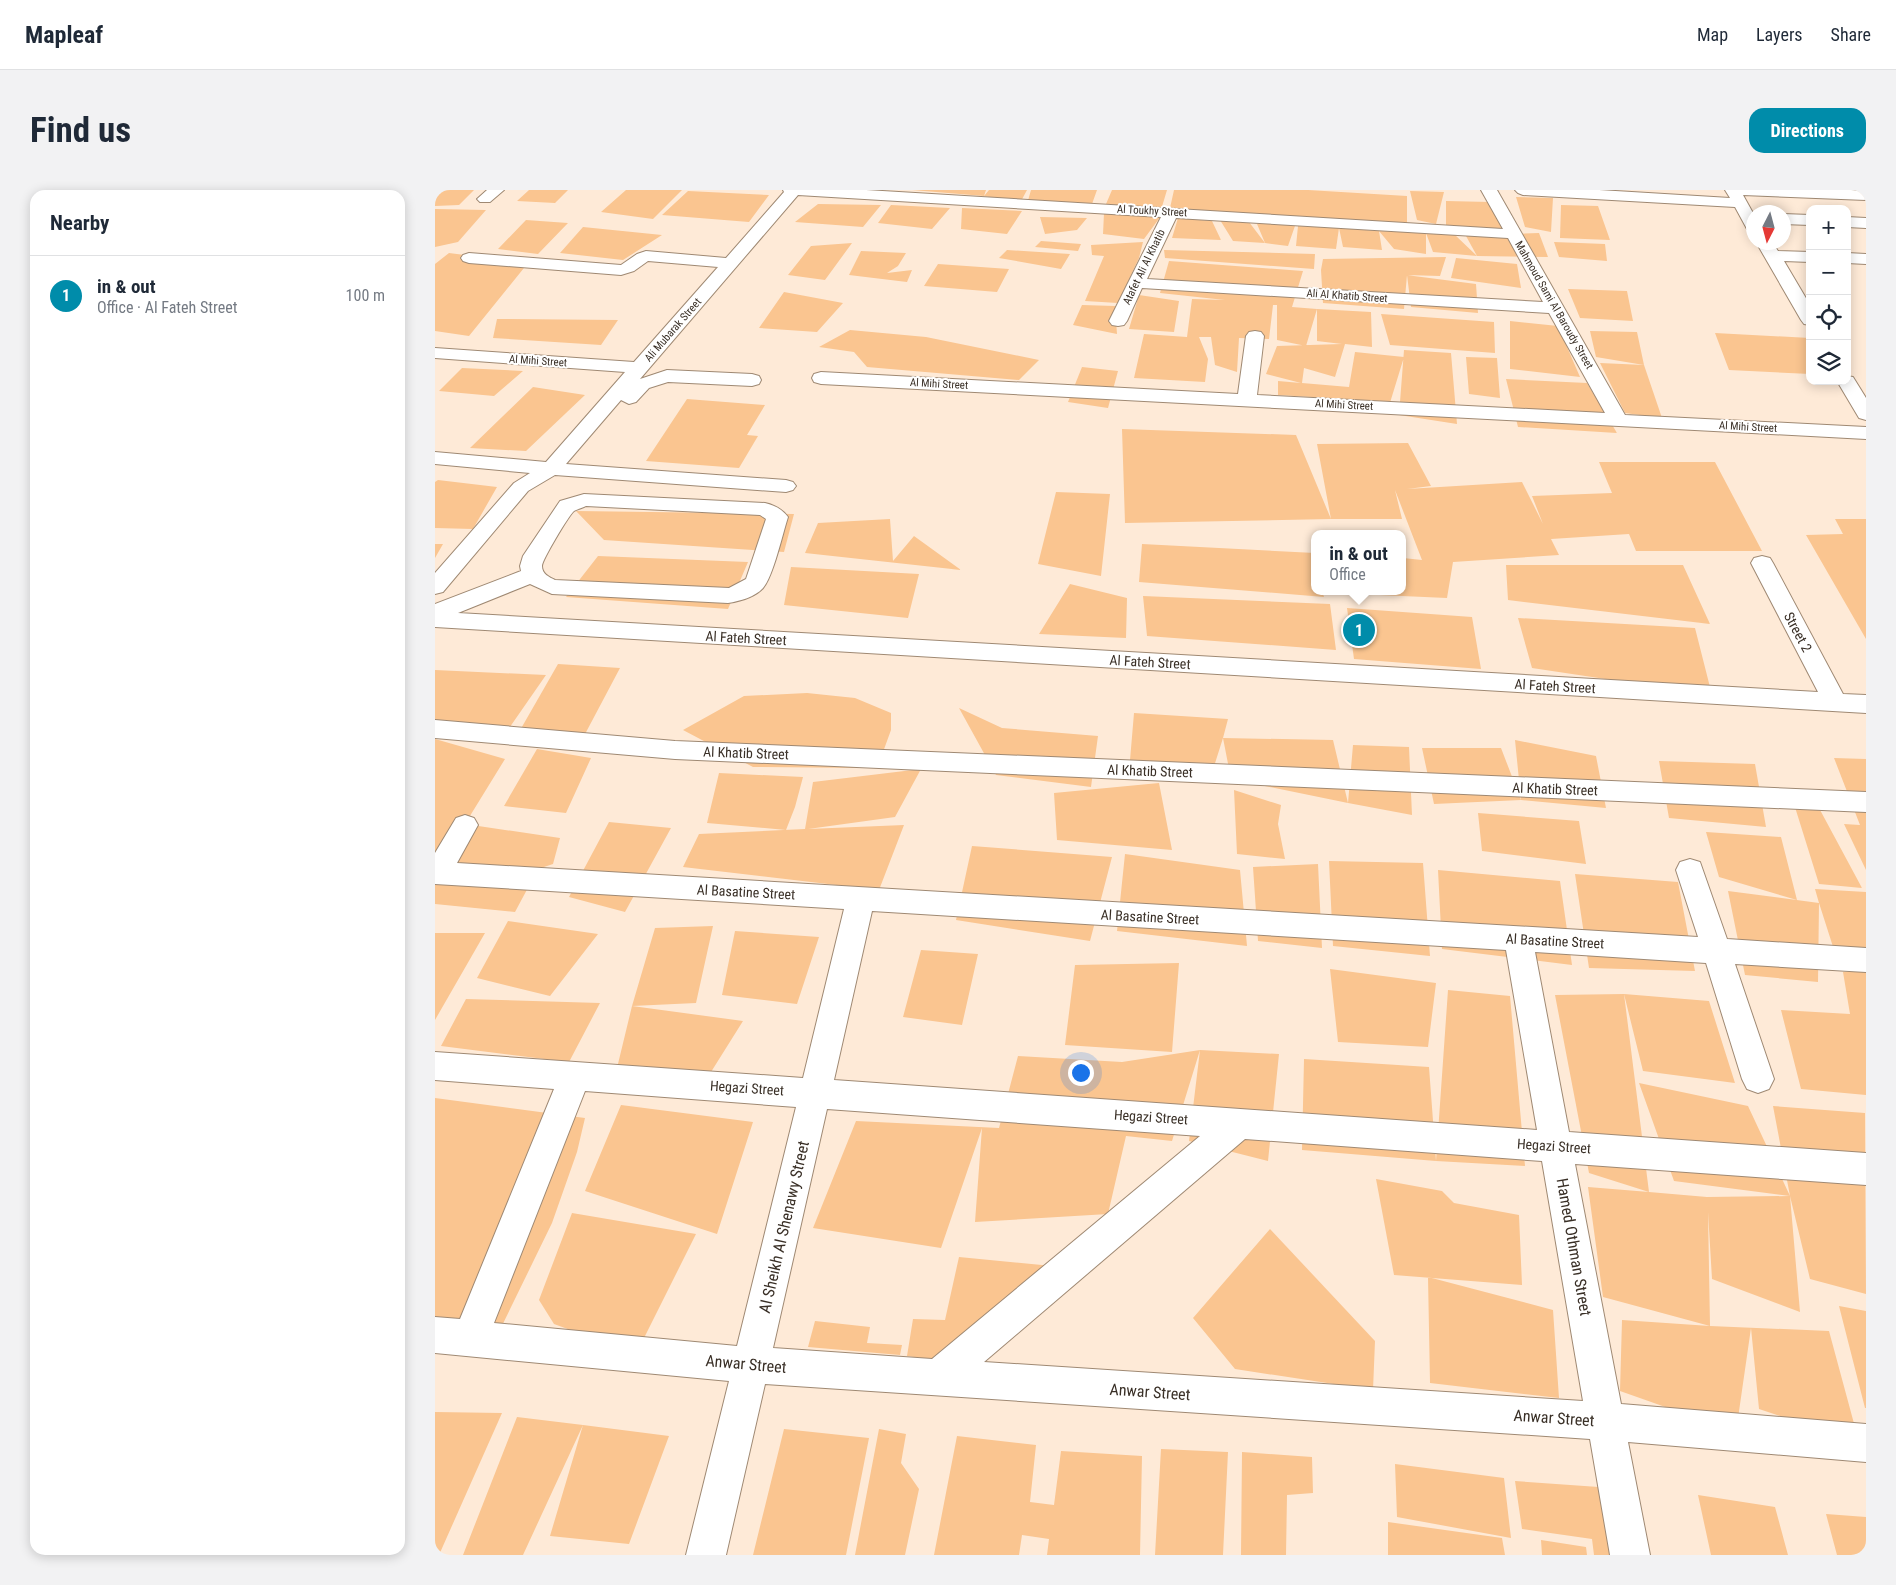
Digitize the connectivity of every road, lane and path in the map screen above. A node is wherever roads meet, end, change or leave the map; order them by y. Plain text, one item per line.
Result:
1 (793, 190) edge
2 (1489, 190) edge
3 (1523, 190) edge
4 (1737, 194) edge
5 (1866, 195) edge
6 (1746, 210) edge
7 (1171, 212) junction
8 (1791, 219) edge
9 (1806, 220) edge
10 (1851, 222) edge
11 (1866, 223) edge
12 (1513, 234) junction
13 (1769, 250) edge
14 (1773, 250) edge
15 (1806, 256) edge
16 (469, 258) dead end
17 (1851, 258) edge
18 (1866, 259) edge
19 (731, 263) junction
20 (1137, 283) junction
21 (1556, 308) junction
22 (1806, 313) edge
23 (1118, 321) dead end
24 (1255, 336) dead end
25 (435, 353) edge
26 (640, 368) junction
27 (821, 378) dead end
28 (752, 380) dead end
29 (1848, 385) edge
30 (1247, 400) junction
31 (1866, 414) edge
32 (1618, 420) junction
33 (1866, 433) edge
34 (435, 458) edge
35 (551, 469) junction
36 (573, 471) junction
37 (786, 486) dead end
38 (1762, 562) dead end
39 (533, 575) junction
40 (435, 587) edge
41 (437, 616) edge
42 (1835, 702) junction
43 (1866, 704) edge
44 (435, 729) edge
45 (1866, 802) edge
46 (465, 825) dead end
47 (1690, 870) dead end
48 (436, 873) edge
49 (861, 899) junction
50 (1518, 939) junction
51 (1716, 951) junction
52 (1866, 960) edge
53 (435, 1066) edge
54 (575, 1076) junction
55 (1757, 1079) dead end
56 (815, 1093) junction
57 (1239, 1124) junction
58 (1556, 1146) junction
59 (1866, 1169) edge
60 (452, 1336) edge
61 (751, 1365) junction
62 (937, 1378) junction
63 (1606, 1422) junction
64 (1866, 1443) edge
65 (706, 1555) edge
66 (1630, 1555) edge

1 - 7 street, Al Toukhy Street
1 - 19 street, Ali Mubarak Street
2 - 12 street, Mahmoud Sami Al Baroudy Street
3 - 4 street
4 - 5 street
4 - 6 street
7 - 12 street, Al Toukhy Street
7 - 20 street, Atafet Ali Al Khatib
8 - 9 street
10 - 11 street
12 - 21 street, Mahmoud Sami Al Baroudy Street
13 - 22 street
14 - 15 street
16 - 19 street
17 - 18 street
19 - 26 street, Ali Mubarak Street
20 - 21 street, Ali Al Khatib Street
20 - 23 street, Atafet Ali Al Khatib
21 - 32 street, Mahmoud Sami Al Baroudy Street
24 - 30 street
25 - 26 street, Al Mihi Street
26 - 35 street, Ali Mubarak Street
27 - 30 street, Al Mihi Street
28 - 36 street
29 - 31 street
30 - 32 street, Al Mihi Street
32 - 33 street, Al Mihi Street
34 - 35 street
35 - 36 street
35 - 40 street, Ali Mubarak Street
35 - 41 street, Ali Mubarak Street
36 - 37 street
38 - 42 street, Street 2
39 - 39 street
39 - 41 street
41 - 42 street, Al Fateh Street
42 - 43 street, Al Fateh Street
44 - 45 street, Al Khatib Street
46 - 48 street
47 - 51 street
48 - 49 street, Al Basatine Street
49 - 50 street, Al Basatine Street
49 - 56 street, Al Sheikh Al Shenawy Street
50 - 51 street, Al Basatine Street
50 - 58 street, Hamed Othman Street
51 - 52 street, Al Basatine Street
51 - 55 street
53 - 54 street, Hegazi Street
54 - 56 street, Hegazi Street
54 - 60 street
56 - 57 street, Hegazi Street
56 - 61 street, Al Sheikh Al Shenawy Street
57 - 58 street, Hegazi Street
57 - 62 street
58 - 59 street, Hegazi Street
58 - 63 street, Hamed Othman Street
60 - 61 street, Anwar Street
61 - 62 street, Anwar Street
61 - 65 street, Al Sheikh Al Shenawy Street
62 - 63 street, Anwar Street
63 - 64 street, Anwar Street
63 - 66 street, Hamed Othman Street

